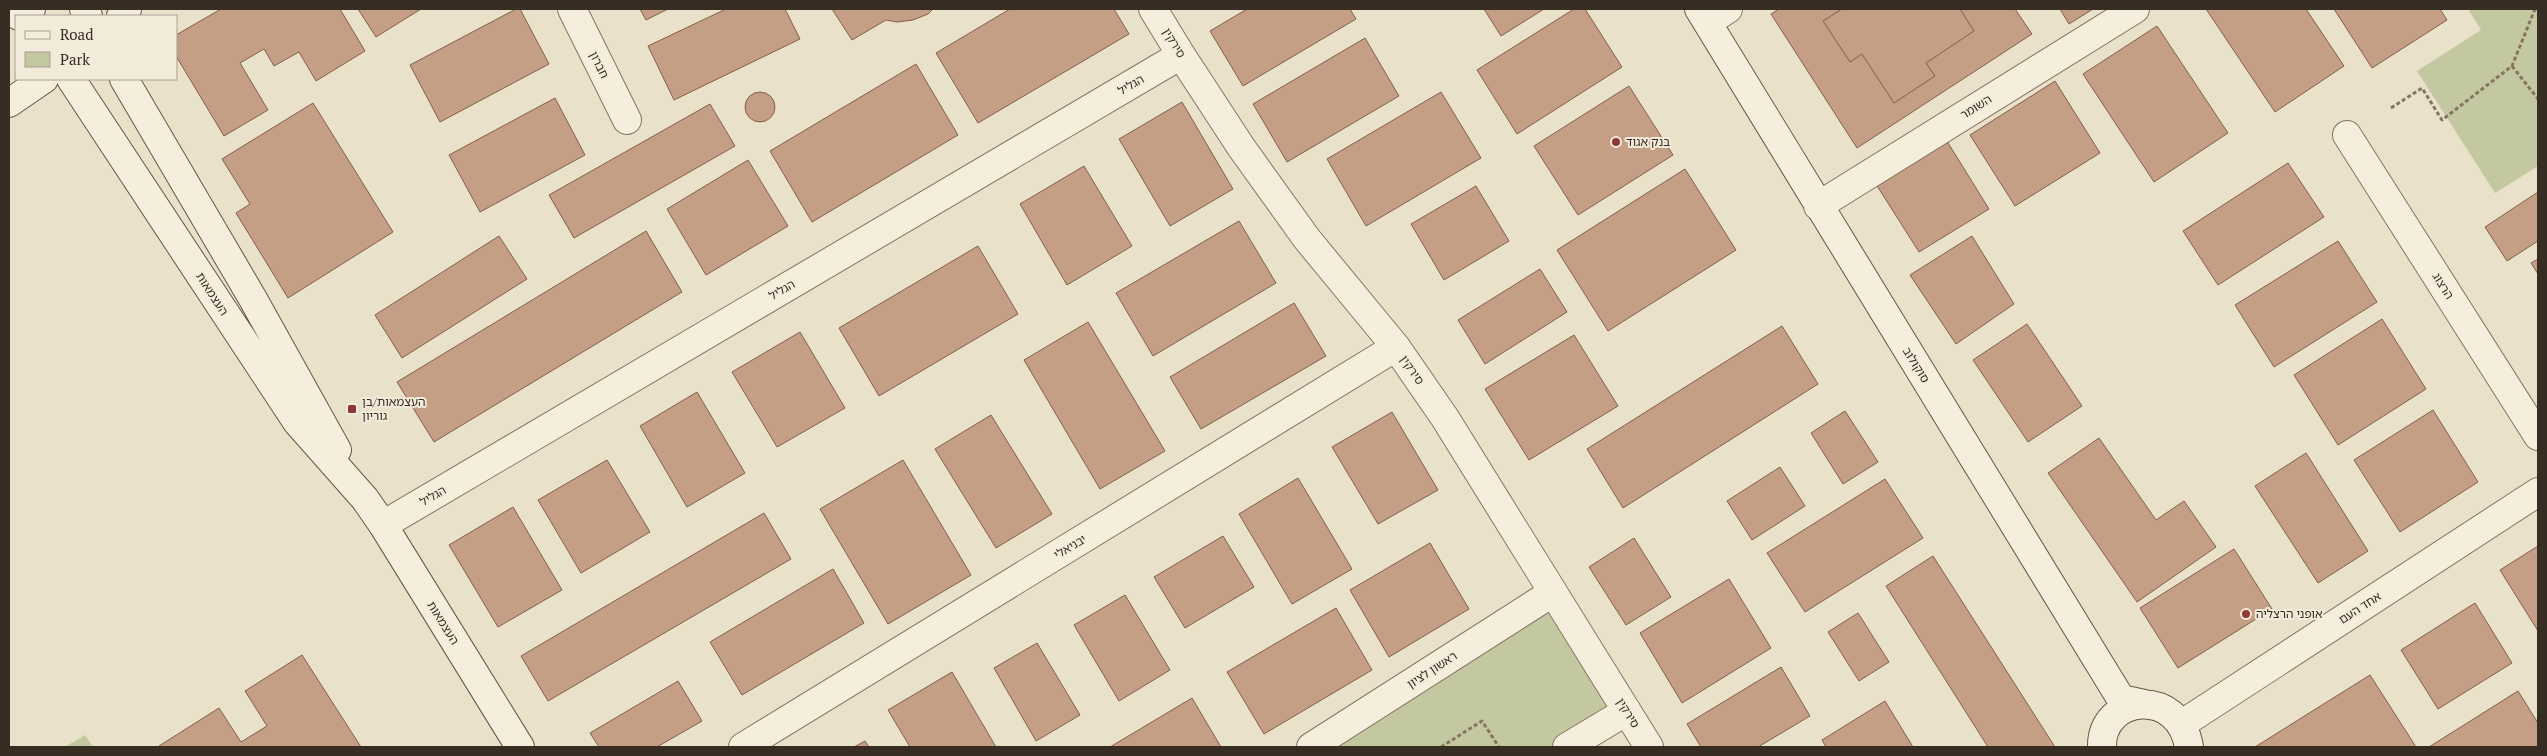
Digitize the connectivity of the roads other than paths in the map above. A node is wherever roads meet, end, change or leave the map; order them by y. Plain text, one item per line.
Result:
1 (572, 9) edge
2 (1153, 9) edge
3 (2134, 9) edge
4 (1712, 13) edge
5 (1181, 55) junction
6 (43, 80) edge
7 (72, 80) edge
8 (125, 80) edge
9 (9, 103) edge
10 (627, 120) dead end
11 (2347, 135) dead end
12 (1818, 206) junction
13 (1396, 347) junction
14 (2538, 436) edge
15 (2538, 492) edge
16 (365, 499) junction
17 (383, 525) junction
18 (1552, 593) junction
19 (2144, 704) junction
20 (1627, 711) junction
21 (2185, 736) edge
22 (520, 747) edge
23 (743, 747) edge
24 (1312, 747) edge
25 (1566, 747) edge
26 (1649, 747) edge
27 (2102, 747) edge

1 - 10 street, חברון
2 - 5 street, סירקין
3 - 12 street, השומר
4 - 12 street, סוקולוב
5 - 13 street, סירקין
5 - 17 street, הגליל
6 - 9 street
7 - 16 street, העצמאות
8 - 16 street, העצמאות
11 - 14 street, הרצוג
12 - 19 street, סוקולוב
13 - 18 street, סירקין
13 - 23 street, יבניאלי
15 - 21 street, אחד העם
16 - 17 street, העצמאות
17 - 22 street, העצמאות
18 - 20 street, סירקין
18 - 24 street, ראשון לציון
19 - 21 street, סוקולוב
19 - 27 street
20 - 25 street
20 - 26 street, סירקין

